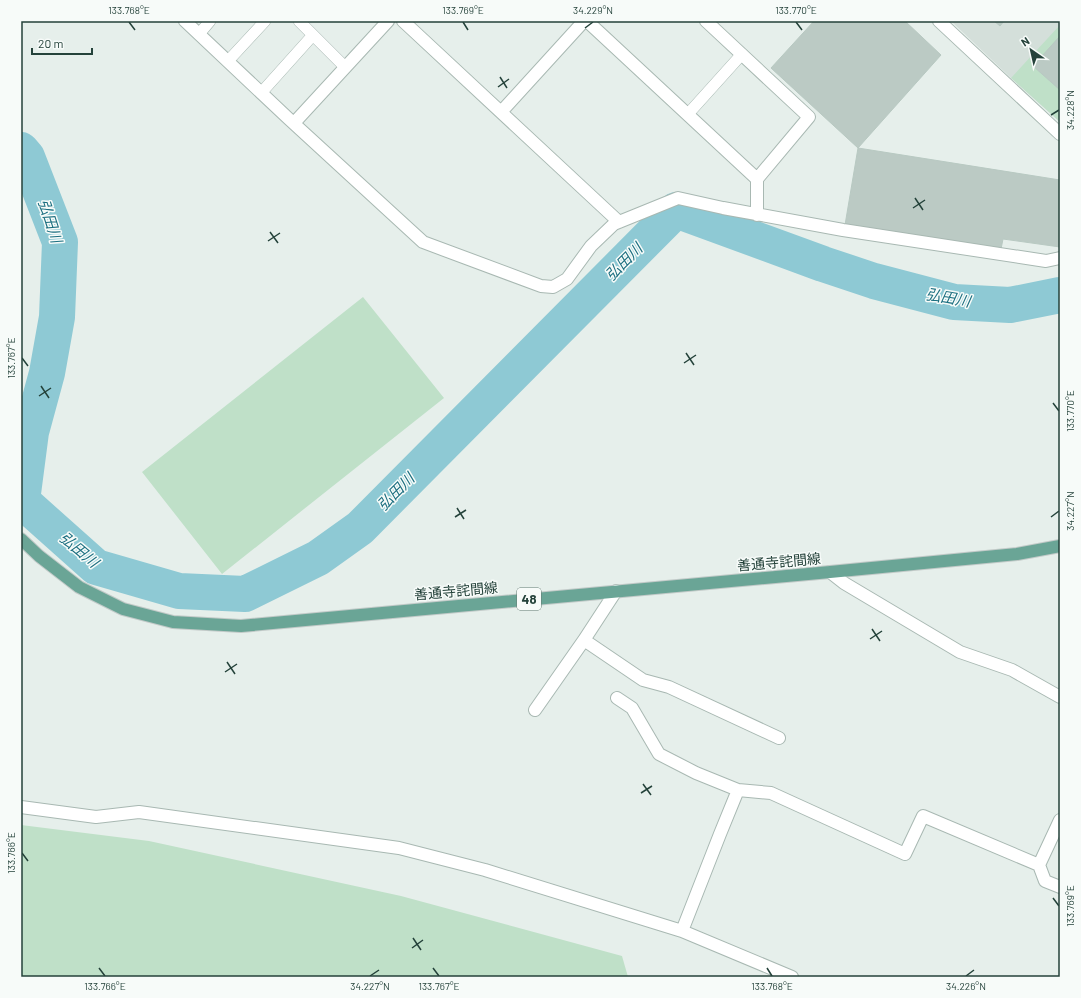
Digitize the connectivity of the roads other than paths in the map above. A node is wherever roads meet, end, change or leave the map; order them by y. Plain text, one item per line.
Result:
1 (185, 21) edge
2 (210, 21) edge
3 (265, 21) edge
4 (299, 21) edge
5 (388, 21) edge
6 (403, 21) edge
7 (585, 21) edge
8 (706, 21) edge
9 (939, 21) edge
10 (199, 34) junction
11 (314, 35) junction
12 (742, 54) junction
13 (228, 61) junction
14 (345, 67) junction
15 (261, 92) junction
16 (501, 112) junction
17 (688, 114) junction
18 (294, 123) junction
19 (1060, 134) edge
20 (757, 179) junction
21 (758, 215) junction
22 (619, 222) junction
23 (1060, 258) edge
24 (21, 539) edge
25 (1060, 546) edge
26 (830, 572) junction
27 (616, 591) junction
28 (584, 640) junction
29 (1060, 697) edge
30 (617, 698) dead end
31 (535, 710) dead end
32 (779, 738) dead end
33 (738, 790) junction
34 (21, 807) edge
35 (1060, 820) edge
36 (1039, 865) junction
37 (1060, 887) edge
38 (682, 931) junction
39 (792, 977) edge

1 - 10 street
2 - 10 lane
3 - 13 lane
4 - 11 lane
5 - 14 street
6 - 16 street
7 - 16 street
7 - 17 street
8 - 12 street
9 - 19 street
10 - 13 street
11 - 14 lane
11 - 15 lane
12 - 17 lane
12 - 20 street
13 - 15 street
14 - 18 street
15 - 18 street
16 - 22 street
17 - 20 street
18 - 22 street
20 - 21 street
21 - 22 street
21 - 23 street
24 - 27 main road, 善通寺詫間線 / 48
25 - 26 main road, 善通寺詫間線 / 48
26 - 27 main road, 善通寺詫間線 / 48
26 - 29 street
27 - 28 street
28 - 31 street
28 - 32 street
30 - 33 street
33 - 36 street
33 - 38 street
34 - 38 street
35 - 36 street
36 - 37 street
38 - 39 street

